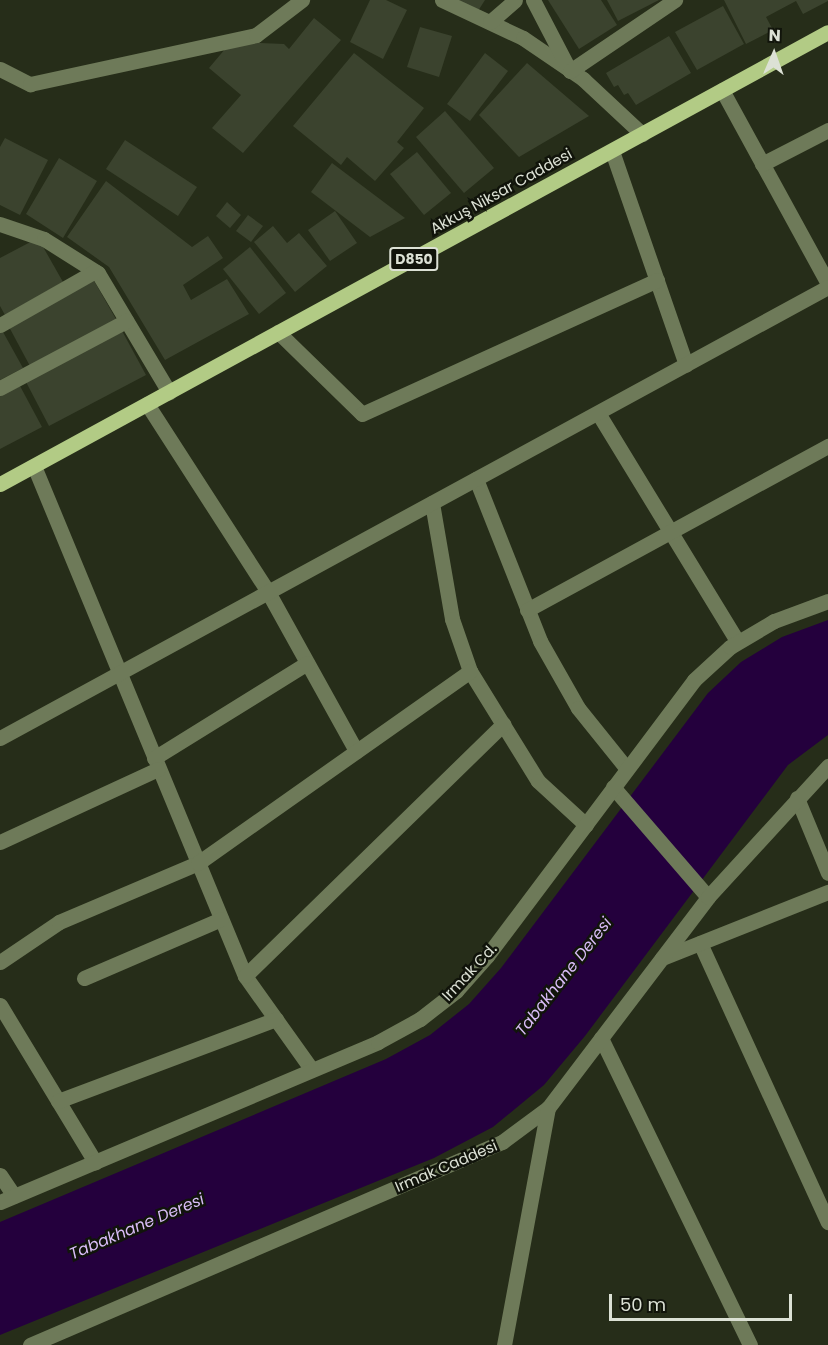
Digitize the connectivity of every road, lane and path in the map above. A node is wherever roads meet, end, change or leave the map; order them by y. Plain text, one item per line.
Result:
1 (302, 0) edge
2 (442, 0) edge
3 (515, 0) edge
4 (533, 0) edge
5 (675, 0) edge
6 (490, 22) junction
7 (828, 32) edge
8 (0, 69) edge
9 (570, 71) junction
10 (722, 90) junction
11 (828, 130) edge
12 (642, 134) junction
13 (612, 151) junction
14 (762, 164) junction
15 (1, 225) edge
16 (821, 255) edge
17 (95, 271) junction
18 (657, 280) junction
19 (828, 285) edge
20 (126, 321) junction
21 (0, 326) edge
22 (278, 333) junction
23 (686, 365) junction
24 (0, 388) edge
25 (169, 392) junction
26 (147, 404) junction
27 (598, 413) junction
28 (828, 446) edge
29 (34, 466) junction
30 (476, 479) junction
31 (0, 484) edge
32 (432, 503) junction
33 (672, 531) junction
34 (268, 592) junction
35 (828, 601) edge
36 (527, 610) junction
37 (738, 642) junction
38 (307, 663) junction
39 (470, 671) junction
40 (118, 674) junction
41 (503, 724) junction
42 (0, 738) edge
43 (356, 751) junction
44 (156, 764) junction
45 (828, 766) edge
46 (627, 769) junction
47 (613, 787) dead end
48 (796, 798) junction
49 (586, 825) junction
50 (0, 842) edge
51 (198, 863) junction
52 (828, 873) edge
53 (828, 892) edge
54 (708, 897) junction
55 (221, 919) junction
56 (700, 943) junction
57 (662, 958) junction
58 (0, 962) edge
59 (245, 975) junction
60 (84, 978) dead end
61 (0, 1005) edge
62 (276, 1019) junction
63 (601, 1038) junction
64 (312, 1070) junction
65 (58, 1101) junction
66 (548, 1108) junction
67 (95, 1162) junction
68 (0, 1175) edge
69 (7, 1199) edge
70 (828, 1222) edge
71 (30, 1345) edge
72 (504, 1345) edge
73 (750, 1345) edge

1 - 8 street
2 - 6 street
3 - 6 street
4 - 9 street
5 - 9 street
6 - 9 street
7 - 10 main road, Akkuş Niksar Caddesi / D850
9 - 12 street
10 - 12 main road, Akkuş Niksar Caddesi / D850
10 - 14 street
11 - 14 street
12 - 13 main road, Akkuş Niksar Caddesi / D850
13 - 18 street
13 - 22 main road, Akkuş Niksar Caddesi / D850
14 - 16 street
15 - 17 street
16 - 19 street
17 - 20 street
17 - 21 street
18 - 22 street
18 - 23 street
19 - 23 street
20 - 24 street
20 - 25 street
22 - 25 main road, Akkuş Niksar Caddesi / D850
23 - 27 street
25 - 26 main road, Akkuş Niksar Caddesi / D850
26 - 29 main road, Akkuş Niksar Caddesi / D850
26 - 34 street
27 - 30 street
27 - 33 street
28 - 33 street
29 - 31 main road, Akkuş Niksar Caddesi / D850
29 - 40 street
30 - 32 street
30 - 36 street
32 - 34 street
32 - 39 street
33 - 36 street
33 - 37 street
34 - 38 street
34 - 40 street
35 - 37 street, Irmak Cd.
36 - 46 street
37 - 46 street, Irmak Cd.
38 - 43 street
38 - 44 street
39 - 41 street
39 - 43 street
40 - 42 street
40 - 44 street
41 - 49 street
41 - 59 street
43 - 51 street
44 - 50 street
44 - 51 street
45 - 48 street, Irmak Caddesi
46 - 49 street, Irmak Cd.
47 - 54 street
48 - 52 street
48 - 54 street, Irmak Caddesi
49 - 64 street, Irmak Cd.
51 - 55 street
51 - 58 street
53 - 56 street
54 - 57 street, Irmak Caddesi
55 - 59 street
55 - 60 street
56 - 57 street
56 - 70 street
57 - 63 street, Irmak Caddesi
59 - 62 street
61 - 65 street
62 - 64 street
62 - 65 street
63 - 66 street, Irmak Caddesi
63 - 73 street
64 - 67 street, Irmak Cd.
65 - 67 street
66 - 71 street, Irmak Caddesi
66 - 72 street
67 - 69 street, Irmak Cd.
68 - 69 street

